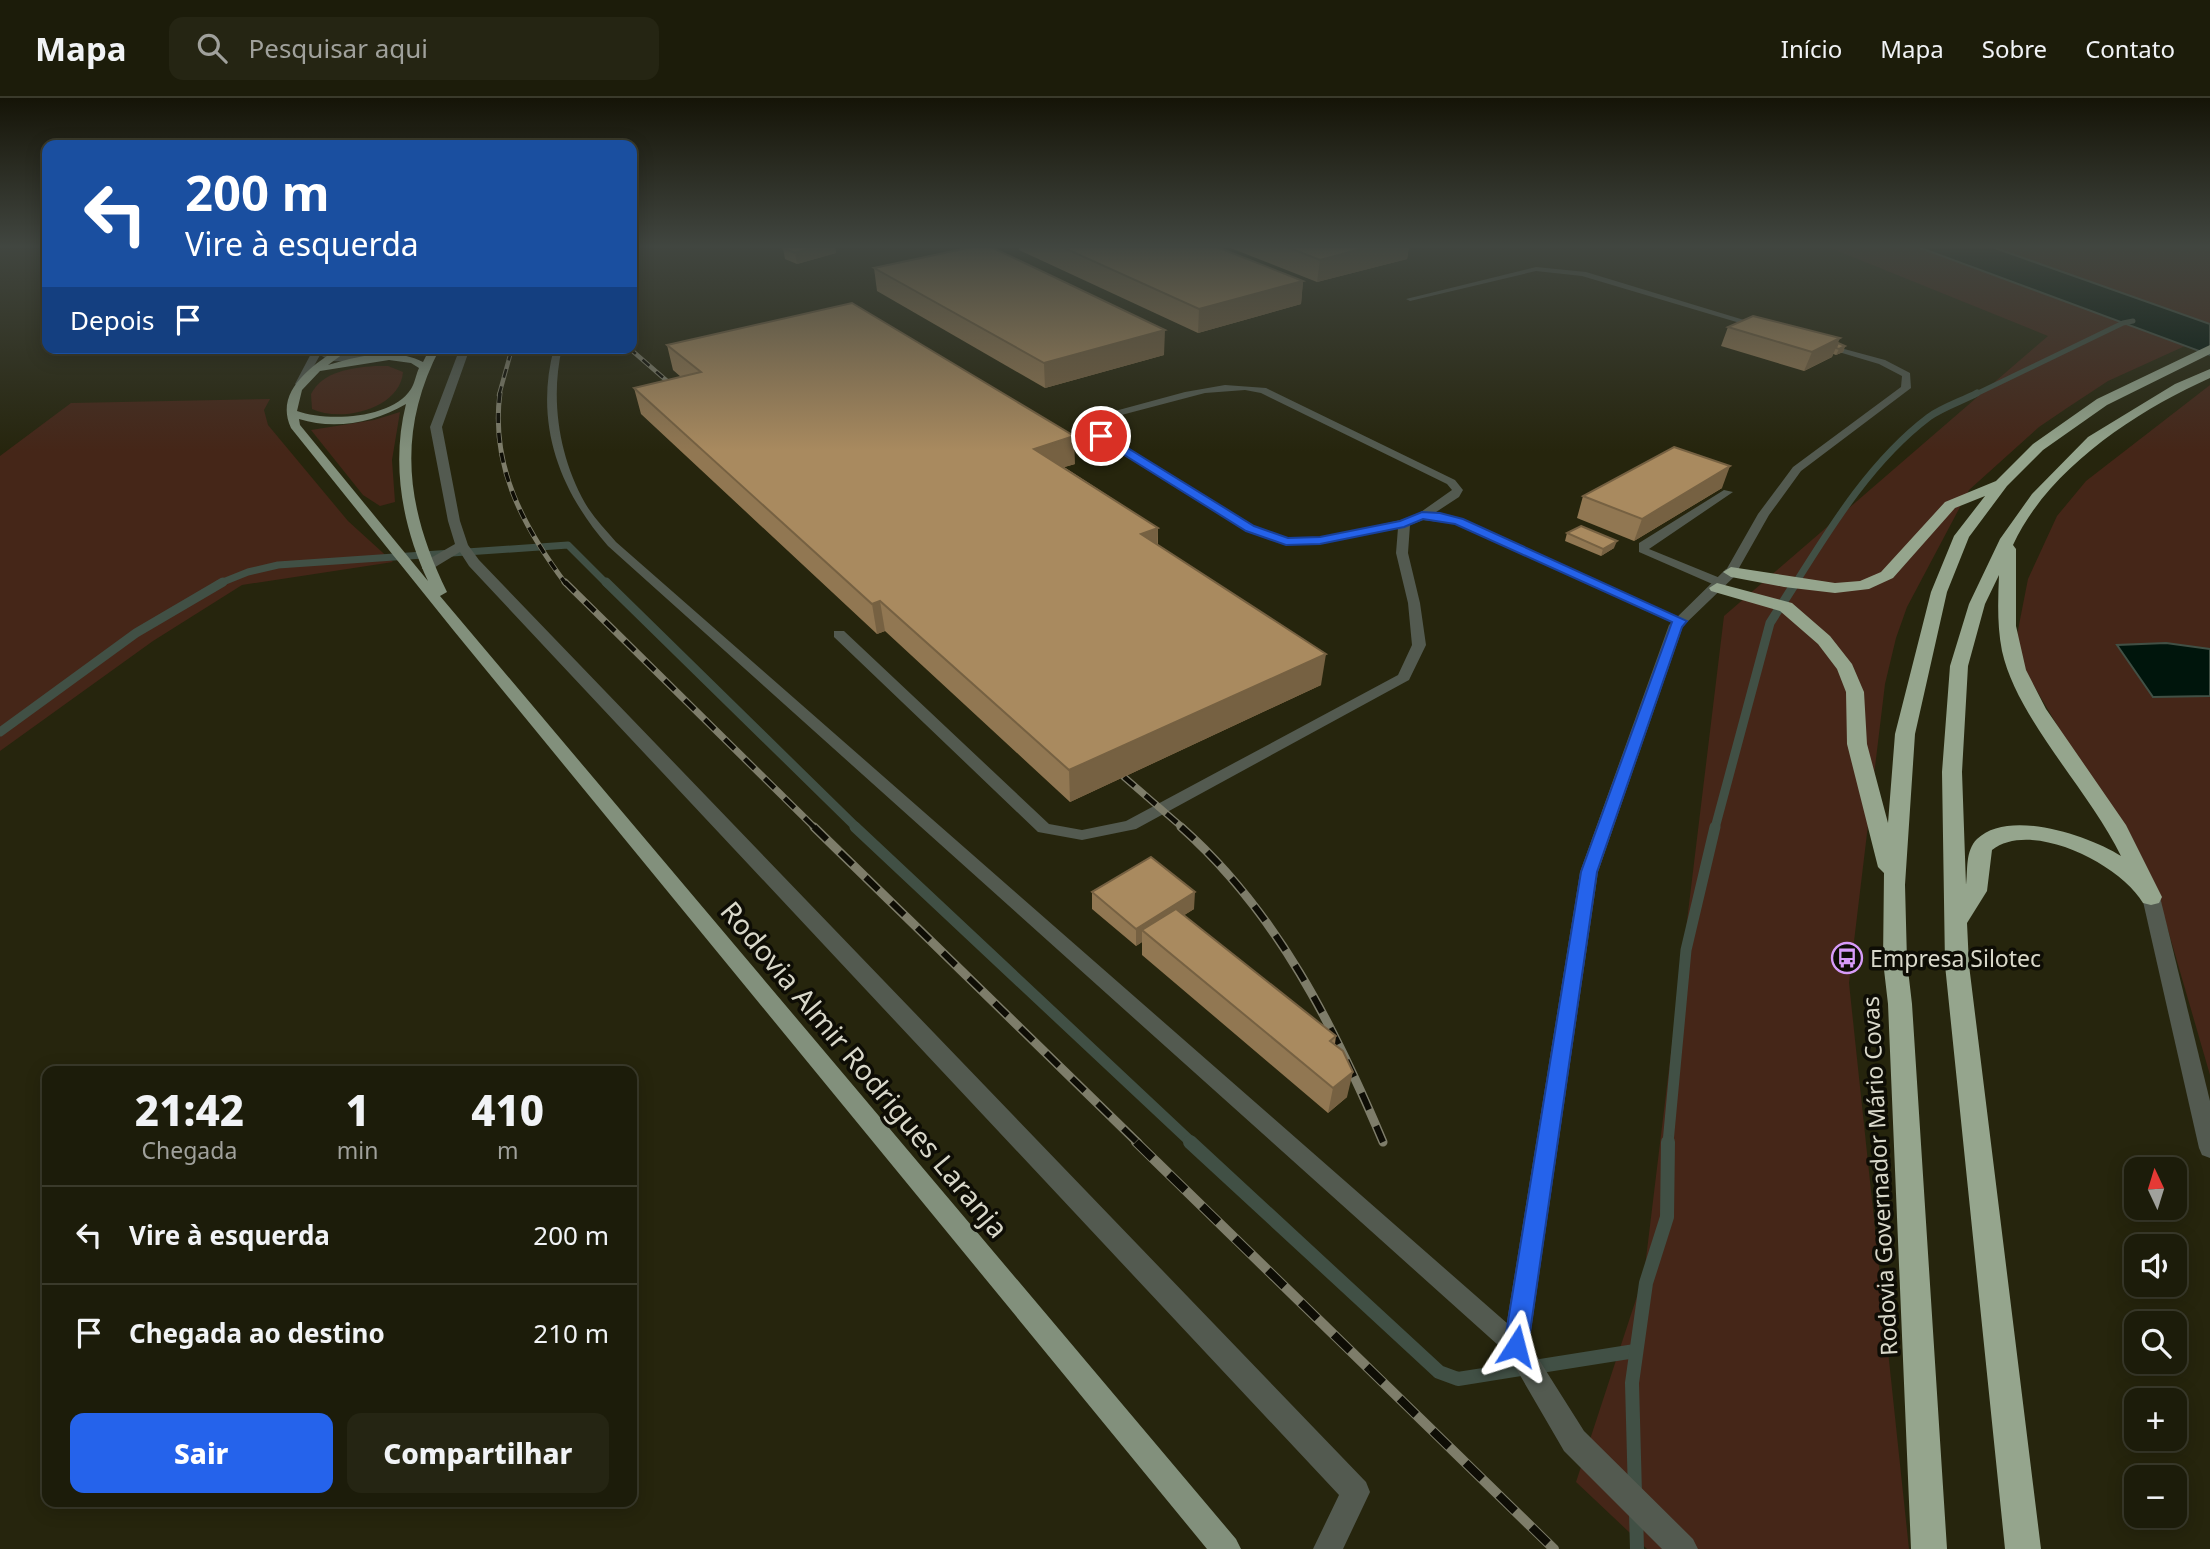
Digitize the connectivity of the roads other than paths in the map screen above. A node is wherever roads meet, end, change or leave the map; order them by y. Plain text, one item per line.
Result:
1 (1721, 315) edge
2 (1776, 331) edge
3 (1811, 341) edge
4 (2210, 349) edge
5 (316, 354) edge
6 (326, 354) edge
7 (337, 354) edge
8 (432, 354) edge
9 (463, 354) edge
10 (557, 354) edge
11 (331, 358) junction
12 (365, 359) junction
13 (425, 367) junction
14 (2210, 373) edge
15 (300, 384) junction
16 (416, 390) junction
17 (291, 413) junction
18 (2002, 483) junction
19 (1728, 492) edge
20 (1422, 516) junction
21 (1404, 523) junction
22 (2008, 539) junction
23 (462, 545) junction
24 (427, 566) junction
25 (1723, 581) junction
26 (1680, 621) junction
27 (459, 628) junction
28 (839, 634) dead end
29 (1894, 885) junction
30 (2151, 897) junction
31 (1956, 923) junction
32 (2210, 1148) edge
33 (1516, 1346) junction
34 (1226, 1549) edge
35 (1328, 1549) edge
36 (1683, 1549) edge
37 (1929, 1549) edge
38 (2023, 1549) edge

1 - 2 lane
3 - 25 lane
4 - 18 highway, Rodovia Governador Mário Covas
5 - 15 lane
6 - 11 lane
7 - 11 main road
8 - 13 main road, Rodovia Almir Rodrigues Laranja
9 - 23 street
10 - 33 lane
11 - 12 lane
11 - 15 main road
12 - 13 main road
12 - 15 main road
13 - 16 main road, Rodovia Almir Rodrigues Laranja
14 - 22 highway
15 - 17 main road
16 - 17 main road
16 - 24 main road, Rodovia Almir Rodrigues Laranja
17 - 27 main road, Rodovia Almir Rodrigues Laranja
18 - 25 highway
18 - 29 highway, Rodovia Governador Mário Covas
19 - 25 lane
20 - 21 lane
20 - 21 lane
20 - 26 lane
21 - 28 lane
22 - 30 highway
22 - 31 highway
23 - 24 street
23 - 35 street
24 - 27 main road, Rodovia Almir Rodrigues Laranja
25 - 26 street
25 - 29 highway
26 - 33 street
27 - 34 main road, Rodovia Almir Rodrigues Laranja
29 - 37 highway, Rodovia Governador Mário Covas
30 - 31 highway
30 - 32 street
31 - 38 highway
33 - 36 street

